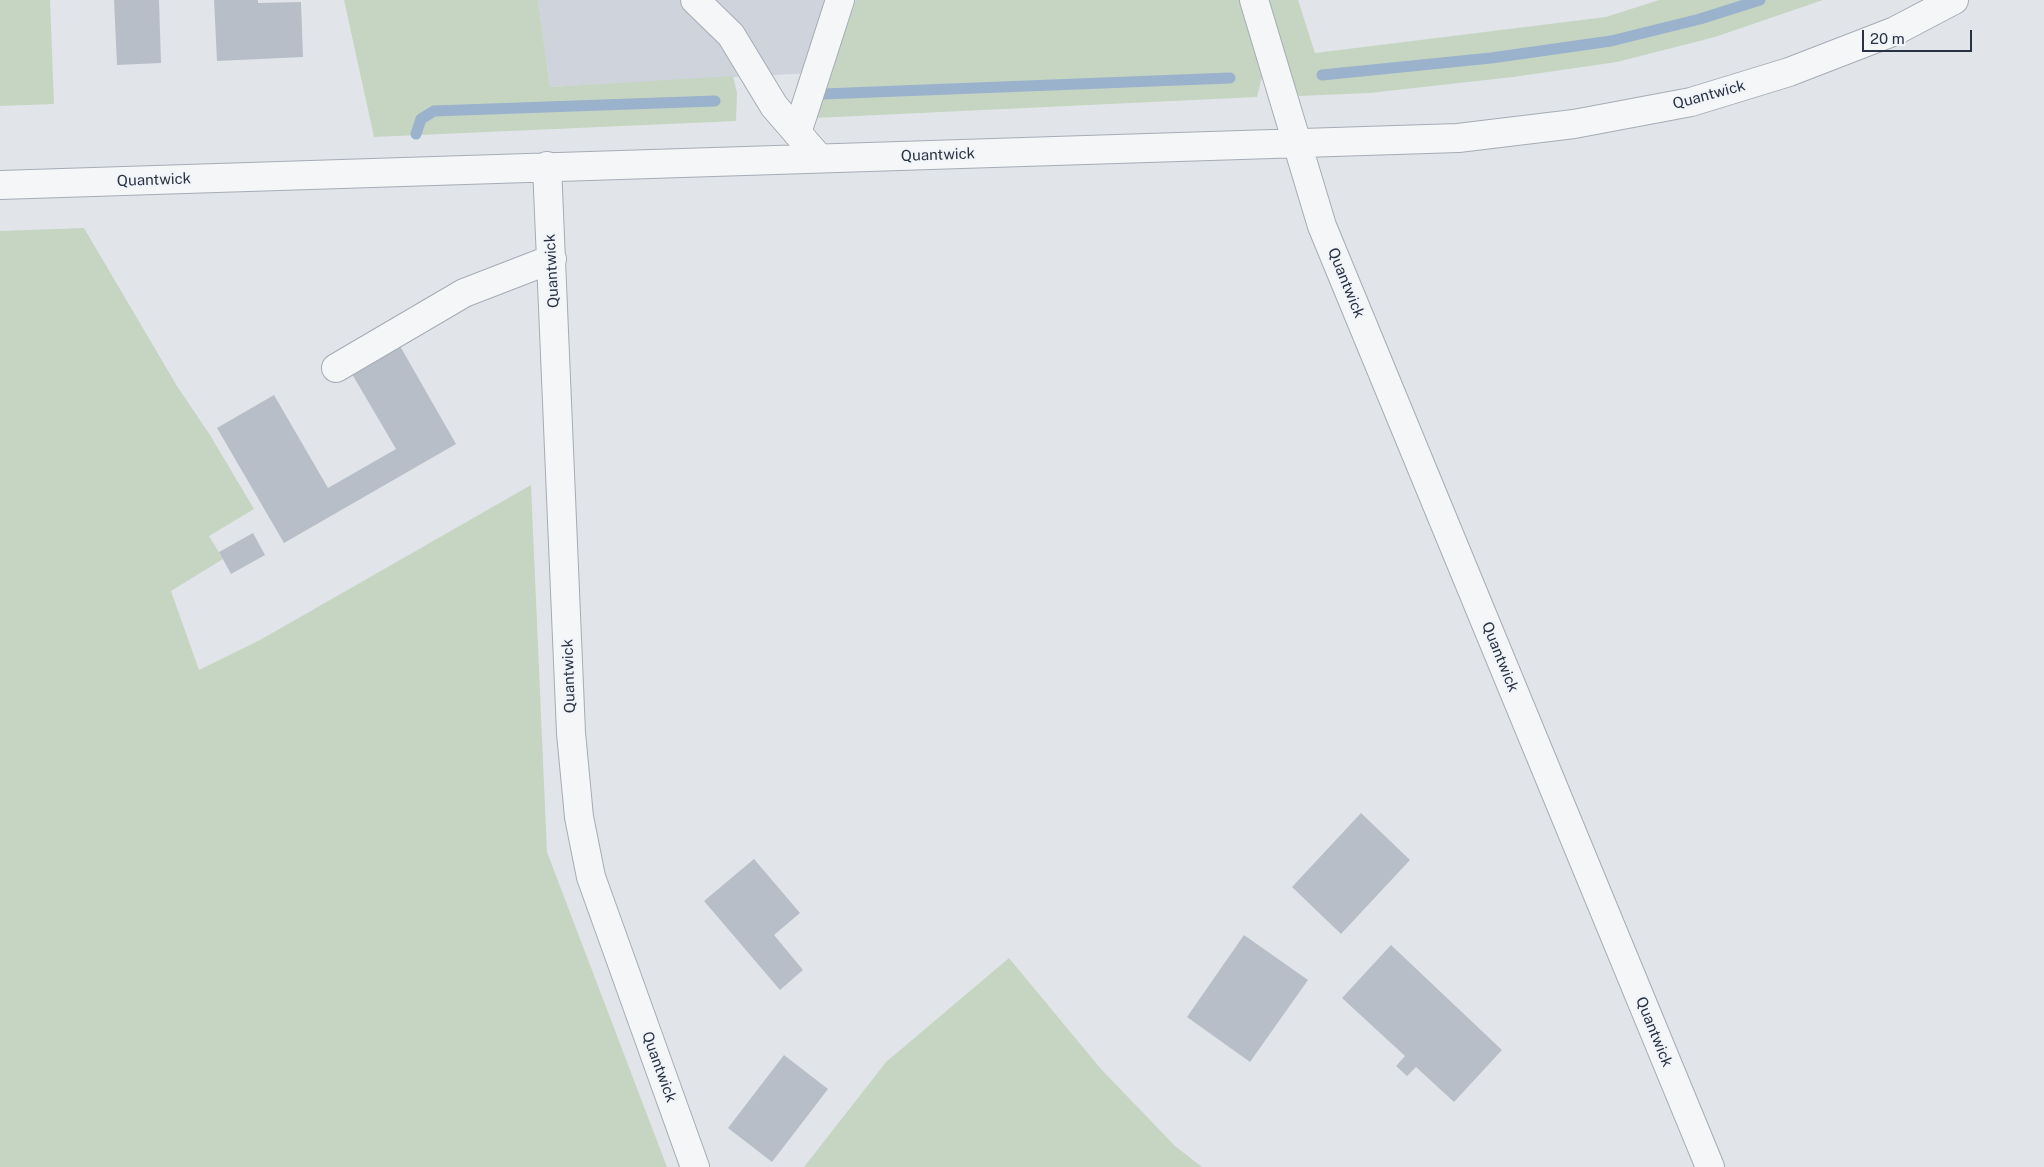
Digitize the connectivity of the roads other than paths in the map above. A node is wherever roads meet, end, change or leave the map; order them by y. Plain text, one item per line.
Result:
1 (695, 0) edge
2 (840, 0) edge
3 (1254, 0) edge
4 (1954, 0) edge
5 (797, 133) junction
6 (1299, 144) junction
7 (819, 158) junction
8 (547, 166) junction
9 (0, 185) edge
10 (552, 259) junction
11 (336, 368) dead end
12 (695, 1167) edge
13 (1710, 1167) edge

1 - 5 street
2 - 5 street
3 - 6 street, Quantwick
4 - 6 street, Quantwick
5 - 7 street
6 - 7 street, Quantwick
6 - 13 street, Quantwick
7 - 8 street, Quantwick
8 - 9 street, Quantwick
8 - 10 street, Quantwick
10 - 11 street
10 - 12 street, Quantwick

